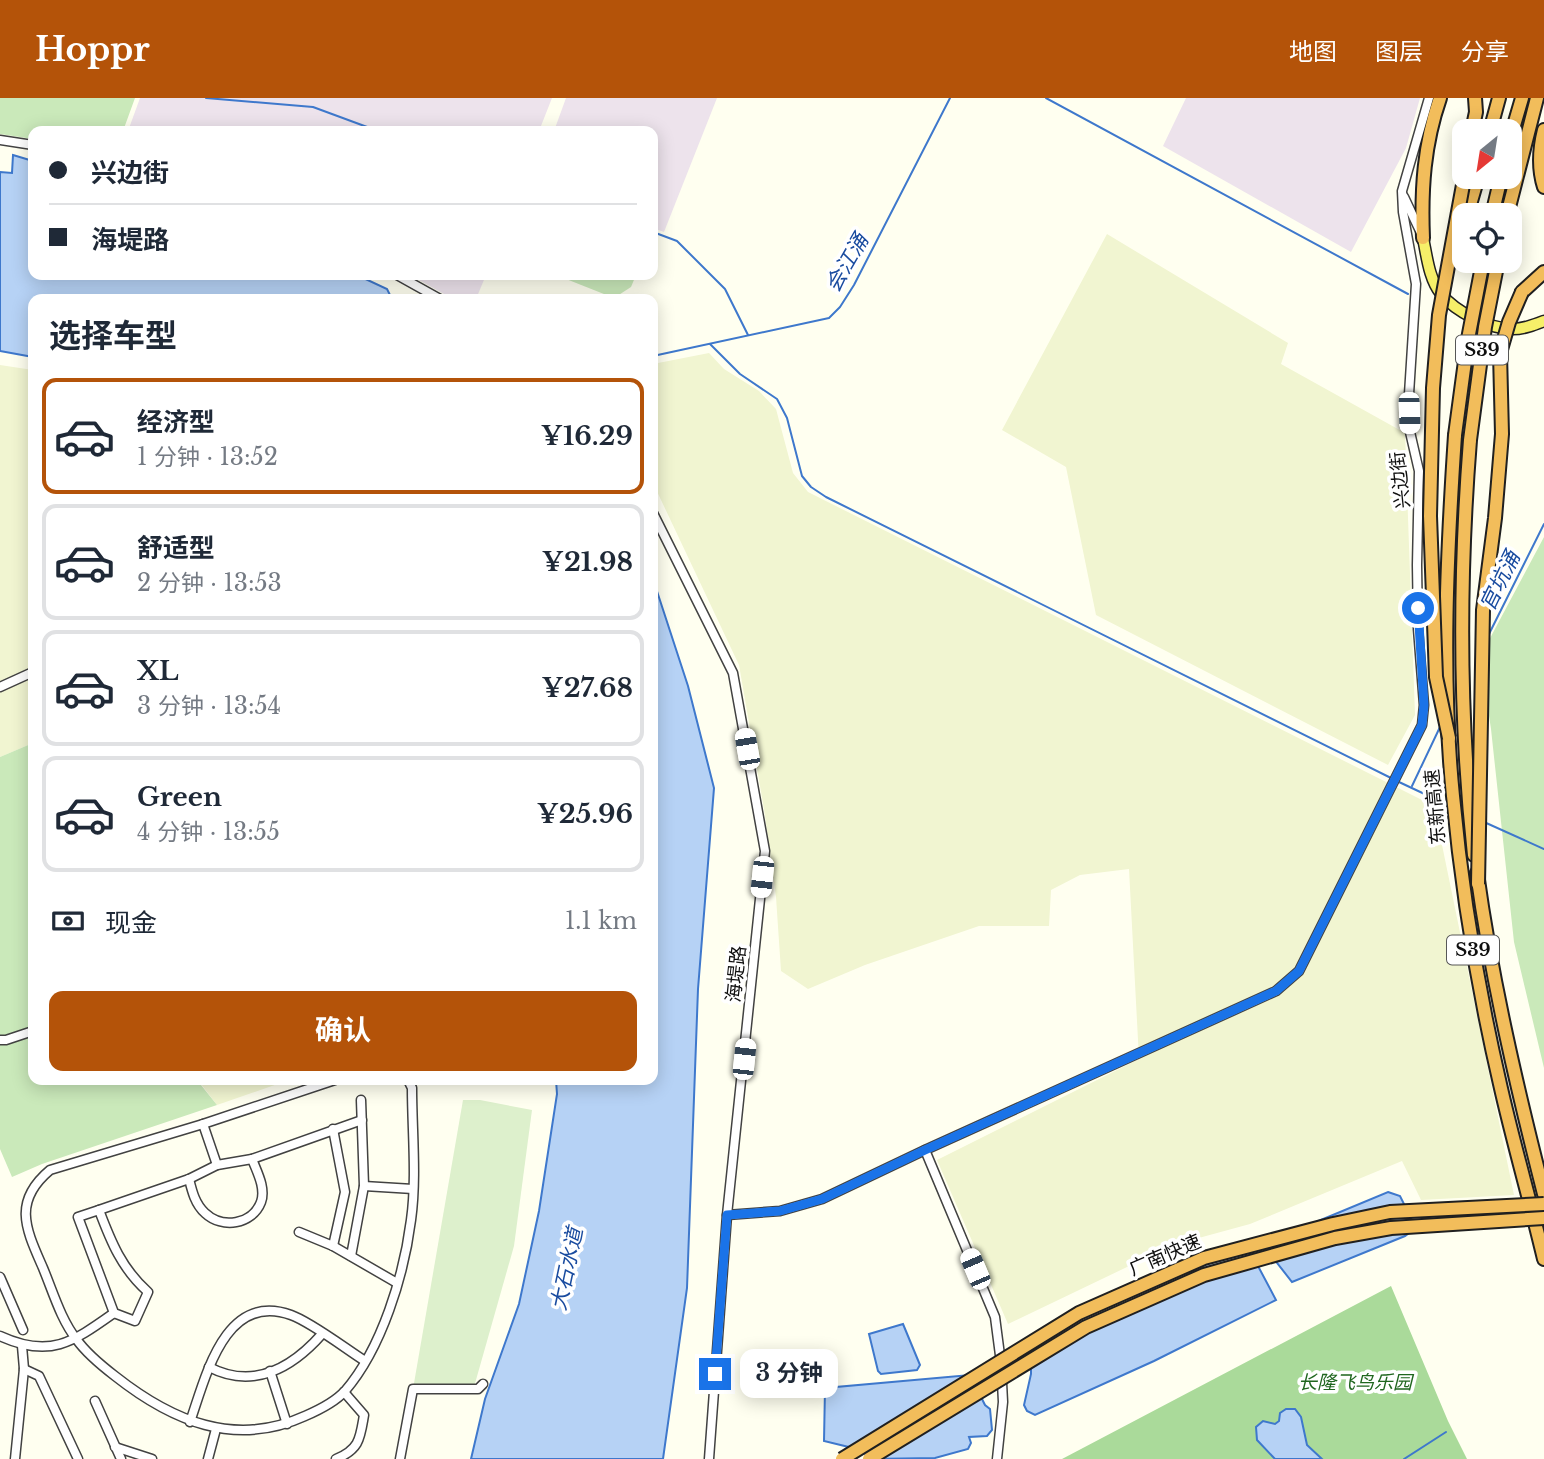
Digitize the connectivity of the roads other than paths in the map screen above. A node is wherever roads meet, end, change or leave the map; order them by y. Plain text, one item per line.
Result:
1 (1429, 98) edge
2 (1440, 98) edge
3 (1475, 98) edge
4 (1499, 98) edge
5 (1521, 98) edge
6 (1537, 98) edge
7 (1475, 119) edge
8 (1493, 119) edge
9 (1515, 119) edge
10 (1544, 130) edge
11 (0, 140) edge
12 (28, 144) edge
13 (1544, 187) edge
14 (1462, 189) edge
15 (1402, 191) junction
16 (1510, 203) edge
17 (1423, 238) junction
18 (1452, 270) edge
19 (1544, 272) edge
20 (1481, 273) edge
21 (1496, 273) edge
22 (1544, 278) edge
23 (406, 280) edge
24 (1522, 292) junction
25 (431, 294) edge
26 (1439, 315) junction
27 (1544, 321) edge
28 (658, 523) edge
29 (28, 674) edge
30 (0, 687) edge
31 (1449, 738) junction
32 (1478, 884) junction
33 (28, 1033) edge
34 (0, 1040) edge
35 (320, 1085) edge
36 (410, 1085) edge
37 (361, 1100) dead end
38 (362, 1120) junction
39 (203, 1124) junction
40 (333, 1129) junction
41 (925, 1150) junction
42 (252, 1159) junction
43 (217, 1165) junction
44 (189, 1179) junction
45 (364, 1186) junction
46 (412, 1189) junction
47 (1544, 1194) edge
48 (1544, 1204) edge
49 (99, 1210) junction
50 (727, 1215) junction
51 (1544, 1218) edge
52 (299, 1232) dead end
53 (333, 1246) junction
54 (351, 1256) junction
55 (1544, 1259) edge
56 (0, 1278) edge
57 (397, 1283) junction
58 (114, 1313) junction
59 (23, 1331) dead end
60 (322, 1334) junction
61 (0, 1336) edge
62 (77, 1340) junction
63 (22, 1346) junction
64 (365, 1362) junction
65 (209, 1367) junction
66 (24, 1369) junction
67 (270, 1371) junction
68 (483, 1384) dead end
69 (344, 1392) junction
70 (95, 1401) dead end
71 (190, 1422) junction
72 (287, 1424) junction
73 (216, 1429) junction
74 (115, 1447) junction
75 (15, 1459) edge
76 (78, 1459) edge
77 (121, 1459) edge
78 (152, 1459) edge
79 (208, 1459) edge
80 (337, 1459) edge
81 (400, 1459) edge
82 (709, 1459) edge
83 (842, 1459) edge
84 (869, 1459) edge
85 (997, 1459) edge

1 - 15 street, 兴边街
2 - 17 highway
3 - 7 highway
4 - 8 highway
5 - 9 highway
6 - 16 highway
10 - 13 highway
11 - 12 street
14 - 26 highway, bridge
15 - 17 street
15 - 41 street, 兴边街
17 - 27 main road
18 - 26 highway, bridge
19 - 24 highway
20 - 31 highway, 东新高速 / S39, bridge
21 - 32 highway, 东新高速 / S39, bridge
22 - 24 highway
23 - 25 street
24 - 32 highway, bridge
26 - 31 highway, bridge
28 - 50 street, 海堤路
29 - 30 street
31 - 55 highway, 东新高速 / S39, bridge
32 - 47 highway, 东新高速 / S39
33 - 34 street
35 - 39 street
36 - 46 street
37 - 38 street
38 - 40 street
38 - 45 street
39 - 43 street
39 - 62 street
40 - 42 street
40 - 53 street
41 - 50 street, 兴边街
41 - 85 street
42 - 43 street
42 - 44 street
43 - 44 street
44 - 49 street
45 - 46 street
45 - 54 street
46 - 57 street
48 - 83 highway, 广南快速, bridge
49 - 58 street
49 - 58 street
50 - 82 street, 海堤路
51 - 84 highway, 广南快速, bridge
52 - 53 street
53 - 54 street
54 - 57 street
56 - 59 street
57 - 64 street
58 - 62 street
60 - 64 street
60 - 65 street
60 - 67 street
61 - 63 street
62 - 63 street
62 - 71 street
63 - 66 street
64 - 69 street
65 - 67 street
65 - 71 street
66 - 75 street
66 - 76 street
67 - 72 street
68 - 81 street
69 - 72 street
69 - 80 street
70 - 74 street
71 - 73 street
72 - 73 street
73 - 79 street
74 - 77 street
74 - 78 street

